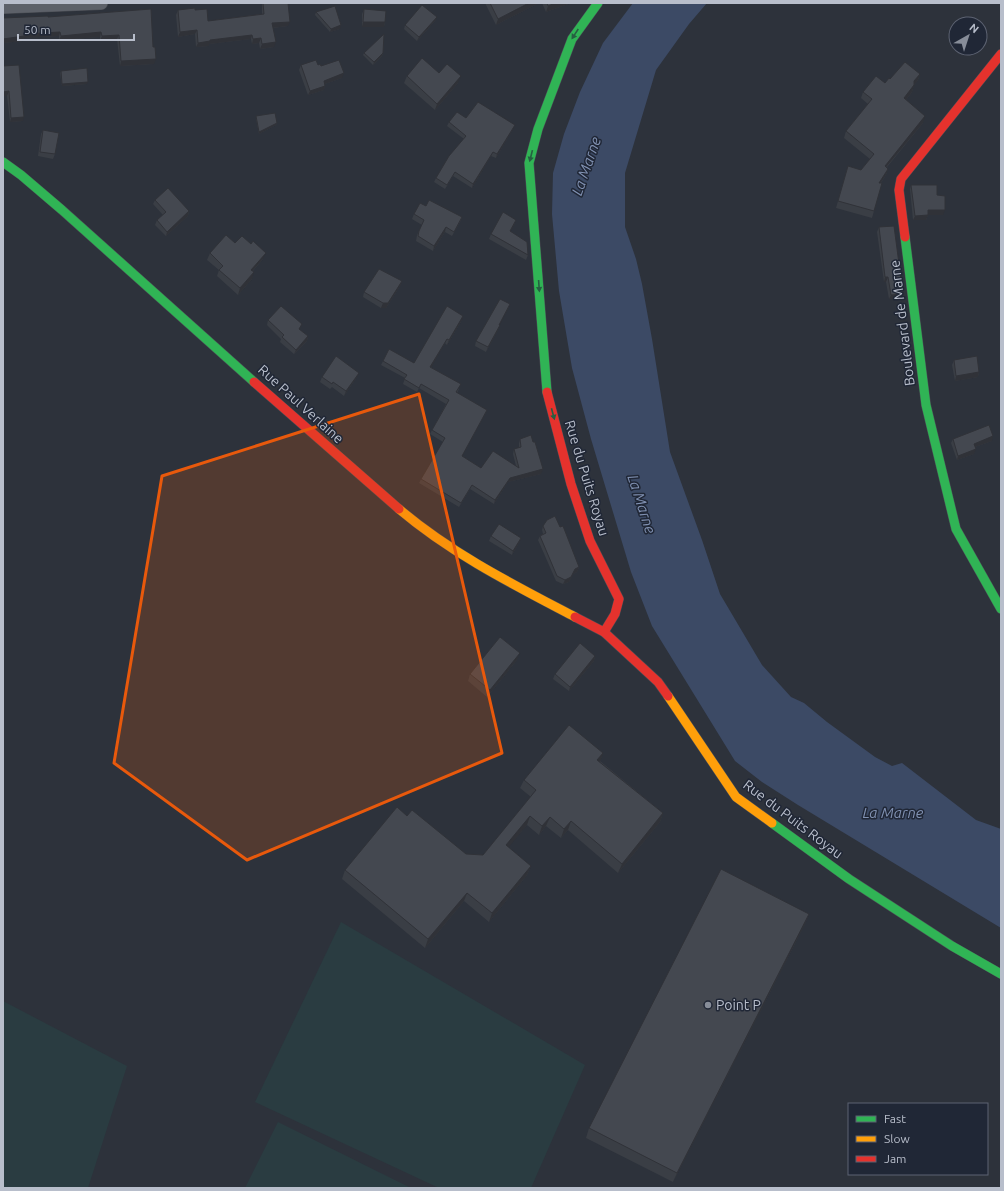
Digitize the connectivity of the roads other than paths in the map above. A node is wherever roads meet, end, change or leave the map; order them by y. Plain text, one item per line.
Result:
1 (101, 3) edge
2 (598, 3) edge
3 (3, 7) edge
4 (1001, 54) edge
5 (3, 162) edge
6 (1001, 609) edge
7 (604, 632) junction
8 (1001, 974) edge

1 - 3 street
2 -> 7 street, Rue du Puits Royau
4 - 6 street, Boulevard de Marne
5 - 7 street, Rue Paul Verlaine
7 - 8 street, Rue du Puits Royau

